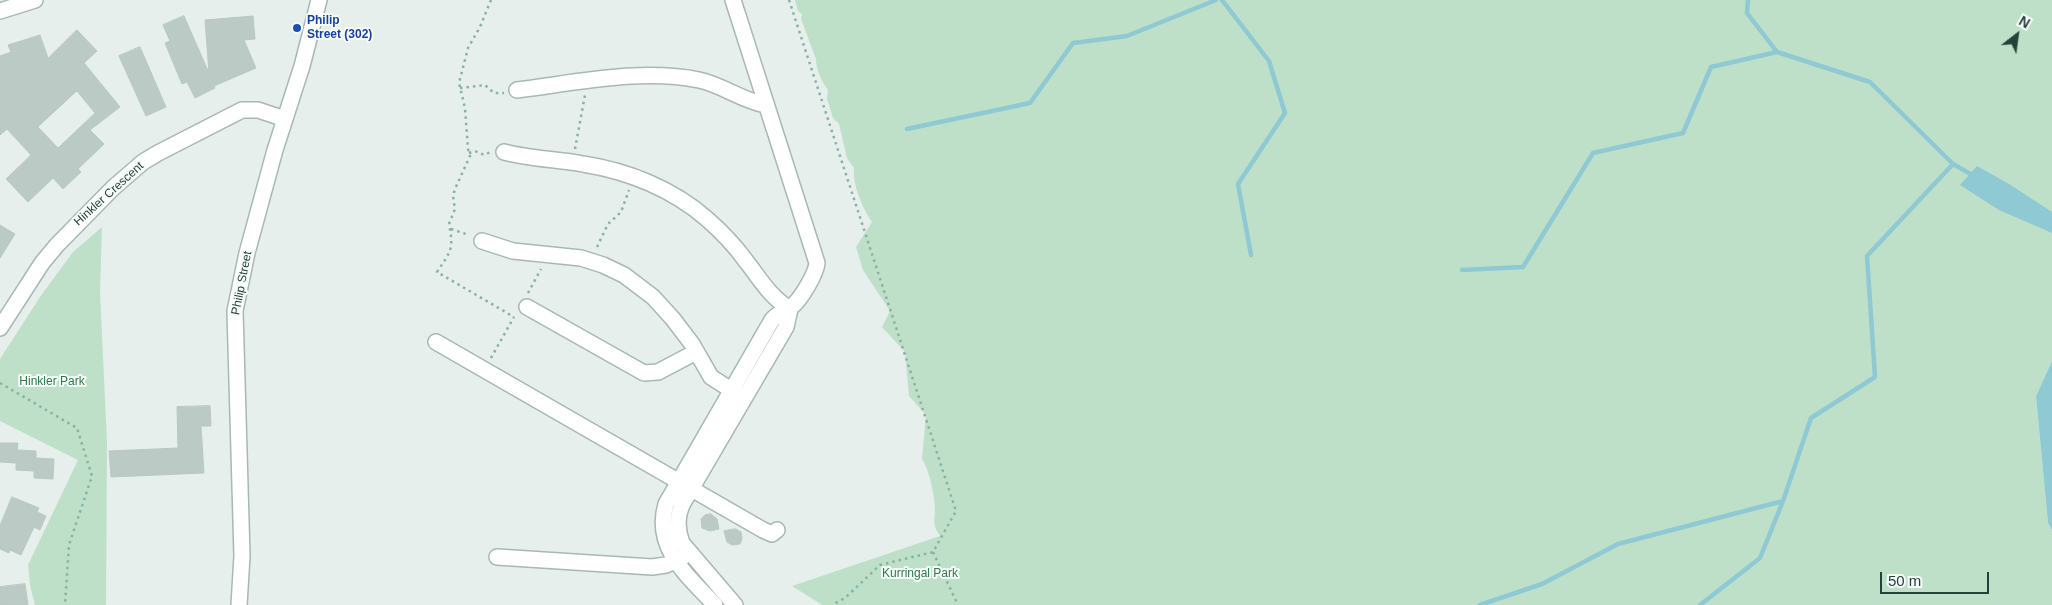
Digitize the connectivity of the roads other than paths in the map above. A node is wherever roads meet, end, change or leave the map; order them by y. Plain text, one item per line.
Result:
1 (30, 0) edge
2 (35, 0) edge
3 (319, 0) edge
4 (733, 0) edge
5 (0, 11) edge
6 (517, 90) road end
7 (766, 105) junction
8 (285, 119) junction
9 (504, 152) road end
10 (482, 241) road end
11 (526, 307) dead end
12 (790, 309) junction
13 (0, 328) edge
14 (436, 342) dead end
15 (696, 352) junction
16 (738, 394) junction
17 (677, 482) junction
18 (691, 489) junction
19 (778, 530) dead end
20 (689, 553) junction
21 (497, 557) dead end
22 (675, 562) junction
23 (239, 605) edge
24 (715, 605) edge
25 (735, 605) edge

1 - 2 street
1 - 5 street
3 - 8 street, Philip Street
4 - 7 street
6 - 7 street
7 - 12 street
8 - 13 street, Hinkler Crescent
8 - 23 street, Philip Street
9 - 12 street
10 - 15 street
11 - 15 street
12 - 16 street
14 - 17 street
15 - 16 street
16 - 17 street
16 - 18 street
17 - 18 street
17 - 22 street
18 - 19 street
18 - 20 street
20 - 22 street
20 - 25 street
21 - 22 street
22 - 24 street

